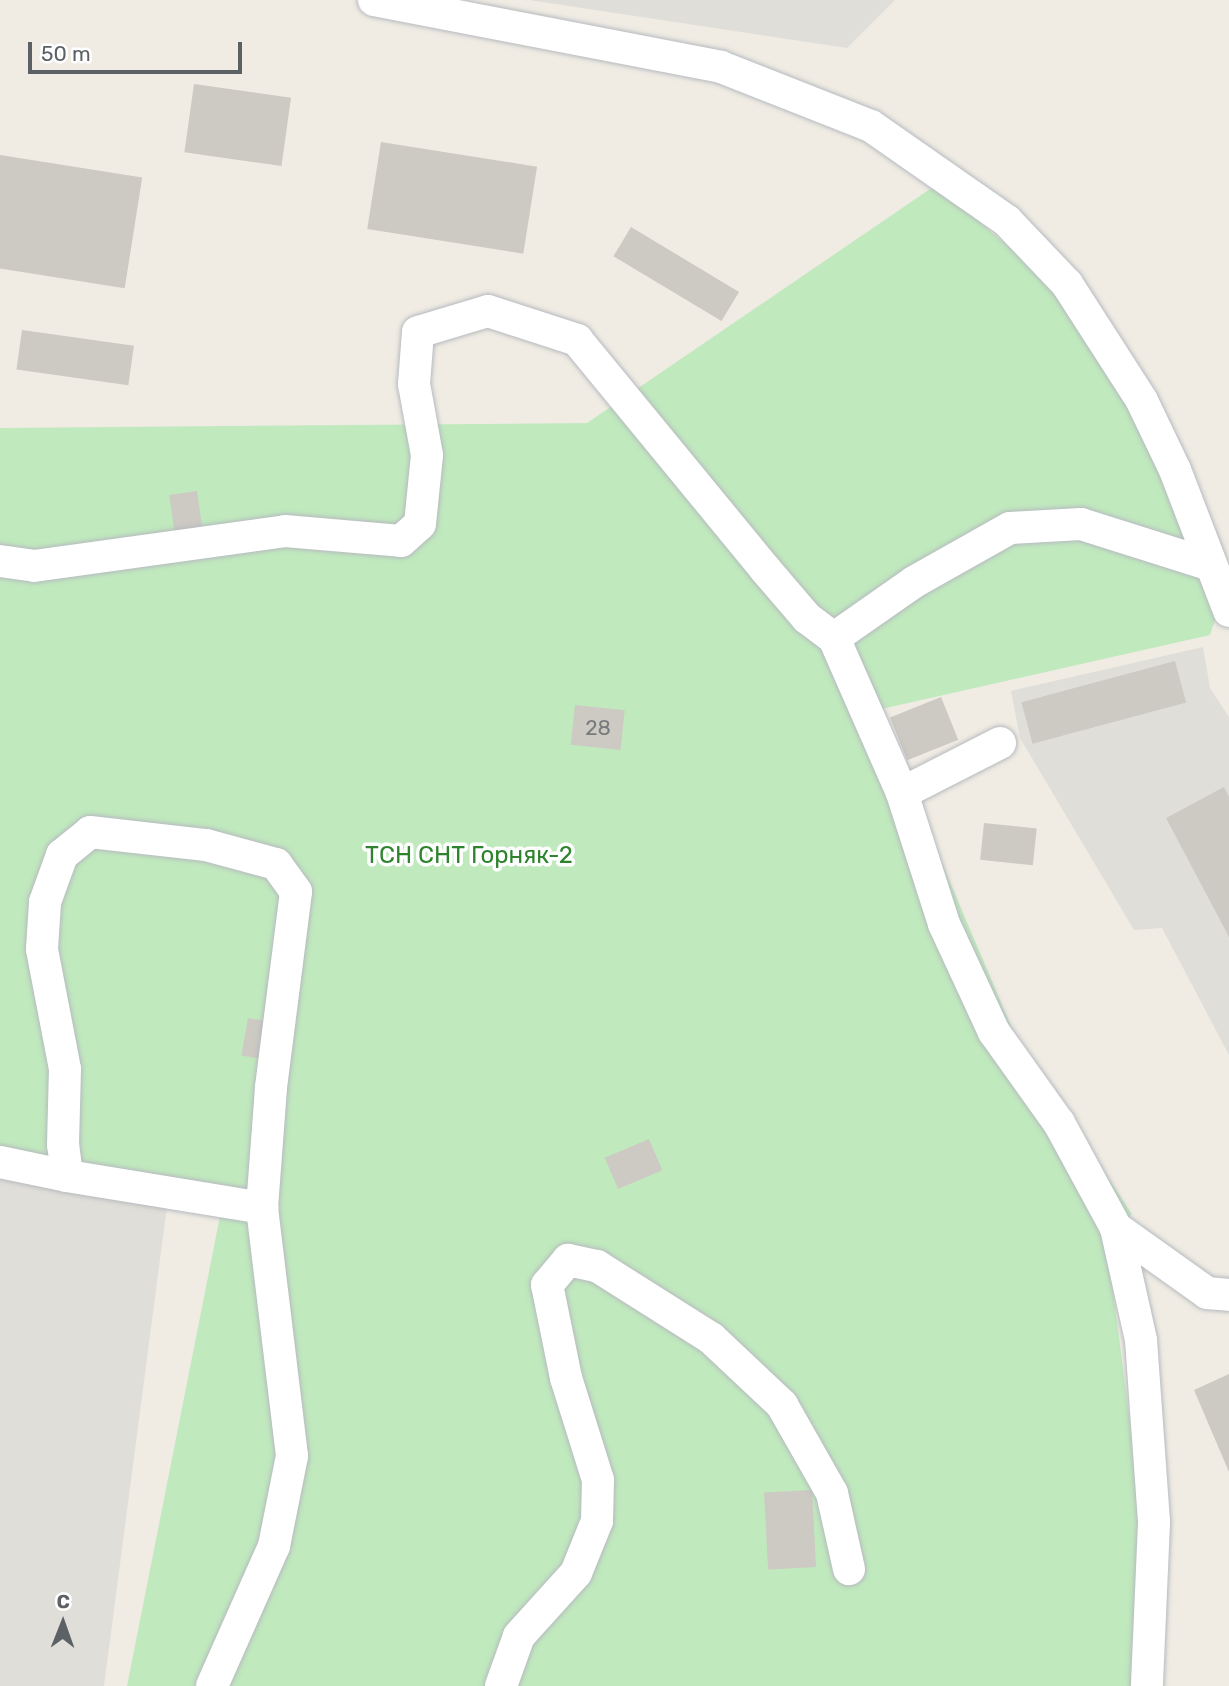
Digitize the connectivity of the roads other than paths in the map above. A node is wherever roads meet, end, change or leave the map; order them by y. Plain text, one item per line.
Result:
1 (374, 0) edge
2 (0, 561) edge
3 (1211, 565) junction
4 (1229, 611) edge
5 (834, 638) junction
6 (1000, 744) dead end
7 (902, 793) junction
8 (0, 1162) edge
9 (67, 1176) junction
10 (262, 1208) junction
11 (1116, 1228) junction
12 (1229, 1295) edge
13 (849, 1569) dead end
14 (212, 1686) edge
15 (500, 1686) edge
16 (1147, 1686) edge

1 - 3 street
2 - 5 street
3 - 4 street
3 - 5 street
5 - 7 street
6 - 7 street
7 - 11 street
8 - 9 street
9 - 10 street
9 - 10 street
10 - 14 street
11 - 12 street
11 - 16 street
13 - 15 street

